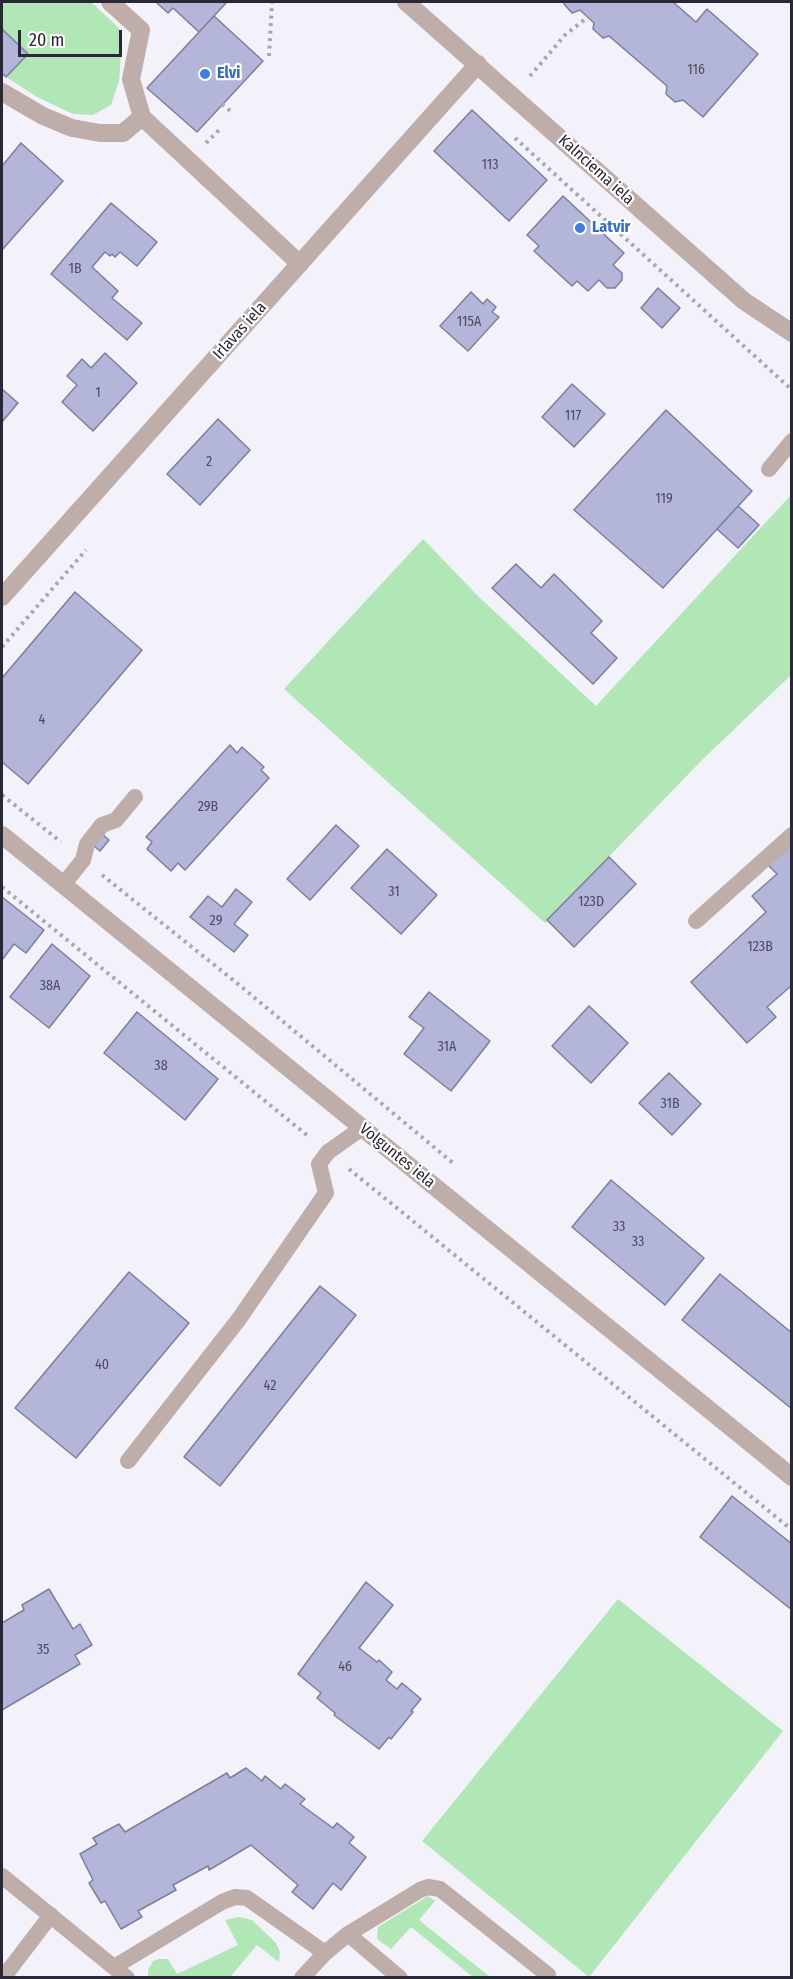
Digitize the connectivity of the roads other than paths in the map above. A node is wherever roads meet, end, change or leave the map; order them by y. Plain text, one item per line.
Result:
1 (110, 2) edge
2 (406, 2) edge
3 (478, 64) junction
4 (2, 92) edge
5 (142, 117) junction
6 (300, 264) junction
7 (792, 333) edge
8 (792, 441) edge
9 (769, 469) dead end
10 (2, 597) edge
11 (135, 797) dead end
12 (2, 835) edge
13 (792, 835) edge
14 (63, 885) junction
15 (696, 921) dead end
16 (362, 1128) junction
17 (128, 1461) dead end
18 (792, 1477) edge
19 (2, 1877) edge
20 (51, 1915) junction
21 (348, 1934) junction
22 (325, 1953) junction
23 (120, 1972) edge
24 (3, 1977) edge
25 (303, 1977) edge
26 (400, 1977) edge
27 (548, 1977) edge

1 - 5 street
2 - 3 street, Kalnciema iela
3 - 6 street, Irlavas iela
3 - 7 street, Kalnciema iela
4 - 5 street
5 - 6 street
6 - 10 street, Irlavas iela
8 - 9 lane
11 - 14 lane
12 - 14 street, Volguntes iela
13 - 15 lane
14 - 16 street, Volguntes iela
16 - 17 lane
16 - 18 street, Volguntes iela
19 - 20 lane
20 - 23 lane
20 - 24 lane
21 - 22 lane
21 - 26 lane
21 - 27 lane
22 - 23 lane
22 - 25 lane

